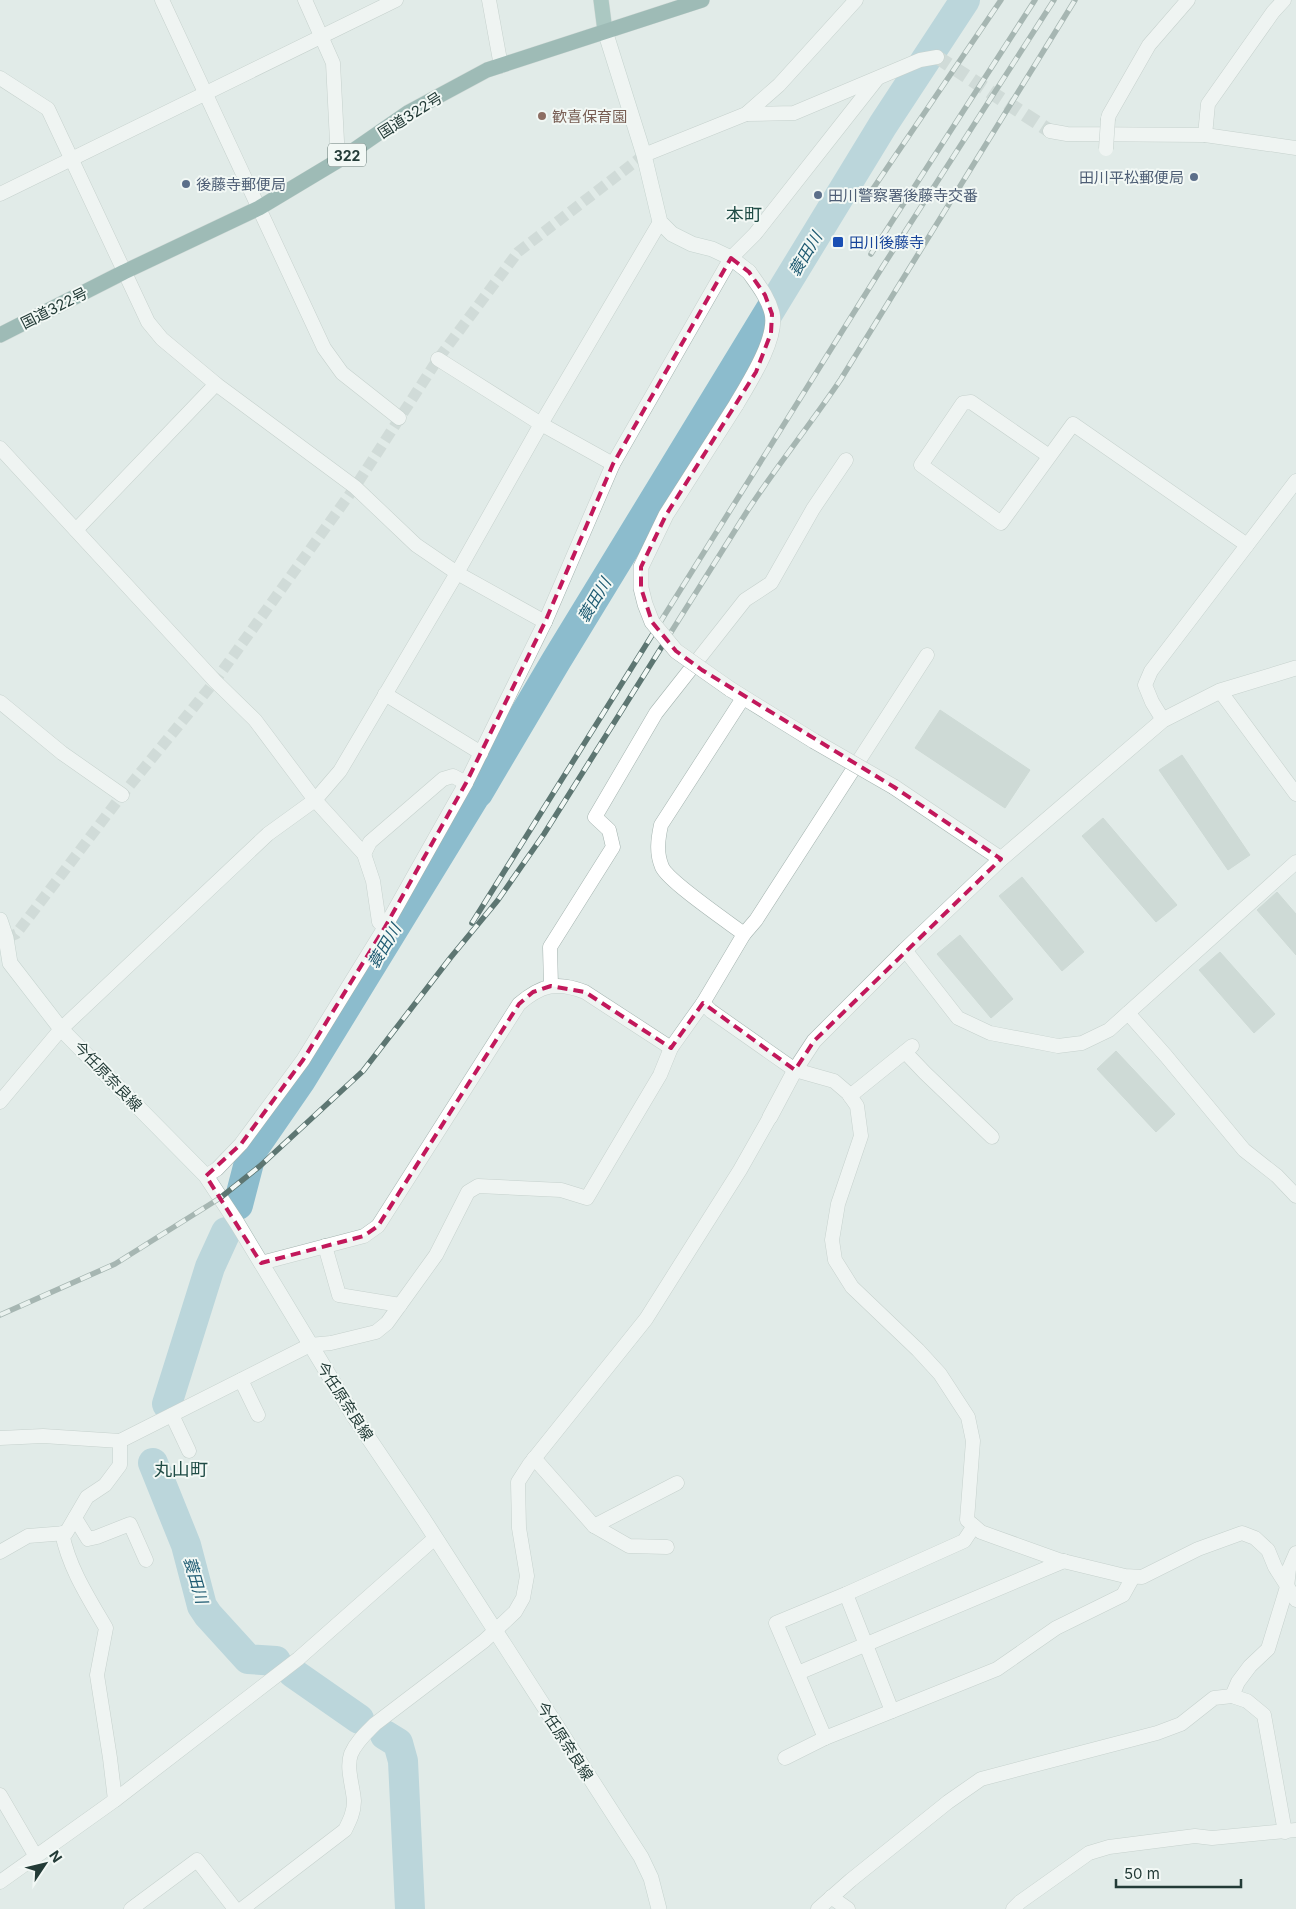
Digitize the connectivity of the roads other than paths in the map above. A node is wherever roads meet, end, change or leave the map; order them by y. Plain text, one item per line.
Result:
1 (162, 0) edge
2 (305, 0) edge
3 (396, 0) edge
4 (489, 0) edge
5 (600, 0) edge
6 (702, 0) edge
7 (856, 0) edge
8 (1188, 0) edge
9 (1284, 0) edge
10 (606, 31) junction
11 (321, 37) junction
12 (937, 56) dead end
13 (501, 66) junction
14 (0, 78) edge
15 (877, 79) junction
16 (207, 94) junction
17 (746, 114) junction
18 (1050, 131) tunnel mouth
19 (1205, 135) junction
20 (1296, 148) edge
21 (1106, 152) dead end
22 (644, 155) junction
23 (73, 159) junction
24 (338, 161) junction
25 (0, 194) edge
26 (259, 208) junction
27 (660, 222) junction
28 (731, 258) junction
29 (124, 272) junction
30 (0, 335) edge
31 (438, 359) dead end
32 (216, 384) junction
33 (399, 418) dead end
34 (541, 424) junction
35 (0, 448) edge
36 (1049, 456) junction
37 (846, 460) dead end
38 (613, 464) junction
39 (1296, 481) edge
40 (76, 530) junction
41 (1247, 545) junction
42 (457, 573) junction
43 (544, 622) junction
44 (927, 655) dead end
45 (1296, 668) edge
46 (1220, 692) junction
47 (385, 694) junction
48 (743, 698) junction
49 (0, 702) edge
50 (1163, 720) junction
51 (481, 753) junction
52 (466, 783) junction
53 (1296, 794) edge
54 (122, 795) dead end
55 (315, 800) junction
56 (364, 854) junction
57 (1001, 859) junction
58 (1296, 862) edge
59 (0, 920) edge
60 (386, 927) junction
61 (744, 934) junction
62 (904, 950) junction
63 (5, 964) edge
64 (551, 986) junction
65 (703, 1003) junction
66 (1128, 1013) junction
67 (61, 1029) junction
68 (671, 1048) junction
69 (794, 1070) junction
70 (850, 1096) junction
71 (0, 1102) edge
72 (770, 1117) joint
73 (992, 1137) dead end
74 (206, 1176) junction
75 (1296, 1196) edge
76 (325, 1246) junction
77 (261, 1263) junction
78 (400, 1305) junction
79 (310, 1345) junction
80 (241, 1380) junction
81 (172, 1415) junction
82 (258, 1415) dead end
83 (0, 1438) edge
84 (120, 1441) junction
85 (189, 1451) dead end
86 (534, 1458) junction
87 (677, 1483) dead end
88 (75, 1518) junction
89 (594, 1526) junction
90 (974, 1526) junction
91 (62, 1533) junction
92 (435, 1538) junction
93 (667, 1547) dead end
94 (0, 1552) edge
95 (1296, 1553) edge
96 (146, 1560) dead end
97 (1064, 1561) junction
98 (1133, 1576) junction
99 (1287, 1587) junction
100 (846, 1594) junction
101 (1296, 1600) edge
102 (495, 1632) junction
103 (866, 1644) junction
104 (798, 1673) junction
105 (1232, 1696) junction
106 (892, 1711) junction
107 (826, 1738) junction
108 (785, 1758) dead end
109 (0, 1795) edge
110 (115, 1800) junction
111 (1290, 1831) edge
112 (35, 1855) junction
113 (0, 1882) edge
114 (831, 1897) junction
115 (131, 1909) edge
116 (235, 1909) edge
117 (242, 1909) edge
118 (659, 1909) edge
119 (818, 1909) edge
120 (848, 1909) edge
121 (1013, 1909) edge

1 - 16 street
2 - 11 street
3 - 11 street
4 - 13 street
5 - 10 main road
6 - 10 highway, 国道322号 / 322
7 - 17 street
8 - 21 street, bridge
9 - 19 street
10 - 13 highway, 国道322号 / 322
10 - 22 street
11 - 16 street
11 - 24 street
12 - 15 street
13 - 24 highway, 国道322号 / 322
14 - 23 street
15 - 17 street
15 - 28 street
16 - 23 street
16 - 26 street
17 - 22 street
18 - 19 street
19 - 20 street
22 - 27 street
23 - 25 street
23 - 29 street
24 - 26 highway, 国道322号 / 322
26 - 29 highway, 国道322号 / 322
26 - 33 street
27 - 28 street
27 - 34 street
28 - 38 street
28 - 48 street, bridge
29 - 30 highway, 国道322号 / 322
29 - 32 street
31 - 34 street
32 - 40 street
32 - 42 street
34 - 38 street
34 - 42 street
35 - 40 street
36 - 36 street
36 - 41 street
37 - 64 street
38 - 43 street
39 - 41 street
40 - 55 street
41 - 50 street
42 - 43 street
42 - 47 street
43 - 51 street
44 - 61 street
45 - 46 street
46 - 50 street
46 - 53 street
47 - 51 street
47 - 55 street
48 - 57 street, bridge
48 - 61 street
49 - 54 street
50 - 57 street
51 - 52 street
52 - 56 street
52 - 60 street
55 - 56 street
55 - 67 street
56 - 60 street
57 - 62 street
58 - 66 street
59 - 63 street, 今任原奈良線
60 - 74 street
61 - 65 street
62 - 66 street
62 - 69 street
63 - 67 street, 今任原奈良線
64 - 68 street
64 - 76 street
65 - 68 street
65 - 69 street
66 - 75 street
67 - 71 street
67 - 74 street, 今任原奈良線
68 - 78 street
69 - 70 street
69 - 72 street
70 - 73 street
70 - 90 street
72 - 86 street
74 - 77 street, 今任原奈良線
76 - 77 street
76 - 78 street
77 - 79 street, 今任原奈良線
78 - 79 street
79 - 80 street
79 - 92 street, 今任原奈良線
80 - 81 street
80 - 82 street
81 - 84 street
81 - 85 street
83 - 84 street
84 - 88 street
86 - 89 street
86 - 102 street
87 - 89 street
88 - 91 street
88 - 96 street
89 - 93 street
90 - 97 street
90 - 100 street
91 - 94 street
91 - 110 street
92 - 102 street, 今任原奈良線
92 - 110 street
95 - 99 street
97 - 98 street
97 - 103 street
98 - 99 street
98 - 106 street
99 - 101 street
99 - 105 street
100 - 103 street
100 - 104 street
102 - 117 street
102 - 118 street, 今任原奈良線
103 - 104 street
103 - 106 street
104 - 107 street
105 - 111 street
105 - 114 street
106 - 107 street
107 - 108 street
109 - 112 street
110 - 112 street
111 - 121 street
112 - 113 street
114 - 119 street
114 - 120 street
115 - 116 street

